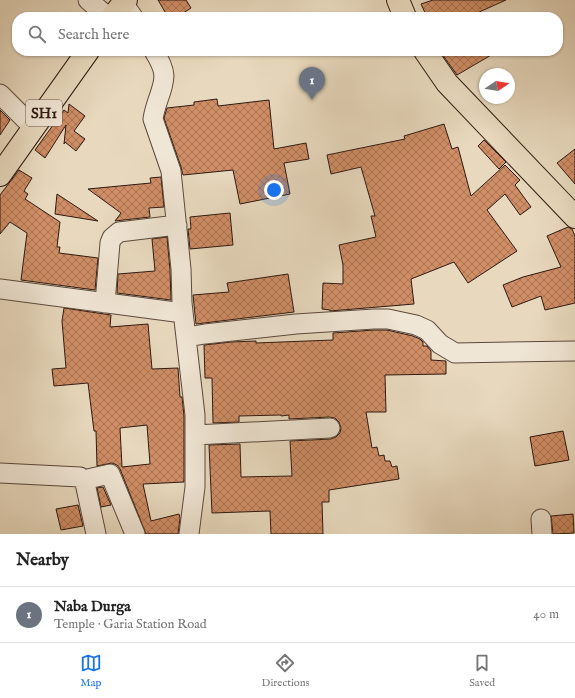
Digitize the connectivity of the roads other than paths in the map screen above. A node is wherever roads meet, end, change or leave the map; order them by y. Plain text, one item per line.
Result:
1 (88, 0) edge
2 (398, 0) edge
3 (120, 11) edge
4 (403, 12) edge
5 (84, 56) edge
6 (157, 56) edge
7 (428, 56) edge
8 (0, 94) edge
9 (34, 128) junction
10 (0, 175) edge
11 (575, 217) edge
12 (177, 225) junction
13 (0, 290) edge
14 (105, 303) junction
15 (183, 313) junction
16 (187, 337) junction
17 (575, 351) edge
18 (330, 428) dead end
19 (195, 435) junction
20 (0, 473) edge
21 (83, 480) junction
22 (96, 534) edge
23 (135, 534) edge
24 (189, 534) edge

1 - 3 street
2 - 4 main road
5 - 9 main road, SH1
6 - 12 street
7 - 11 main road
8 - 9 street
9 - 10 main road, SH1
12 - 14 street
12 - 15 street
13 - 14 street
14 - 15 street
15 - 16 street
16 - 17 street
16 - 19 street
18 - 19 street
19 - 24 street
20 - 21 street
21 - 22 street
21 - 23 street

